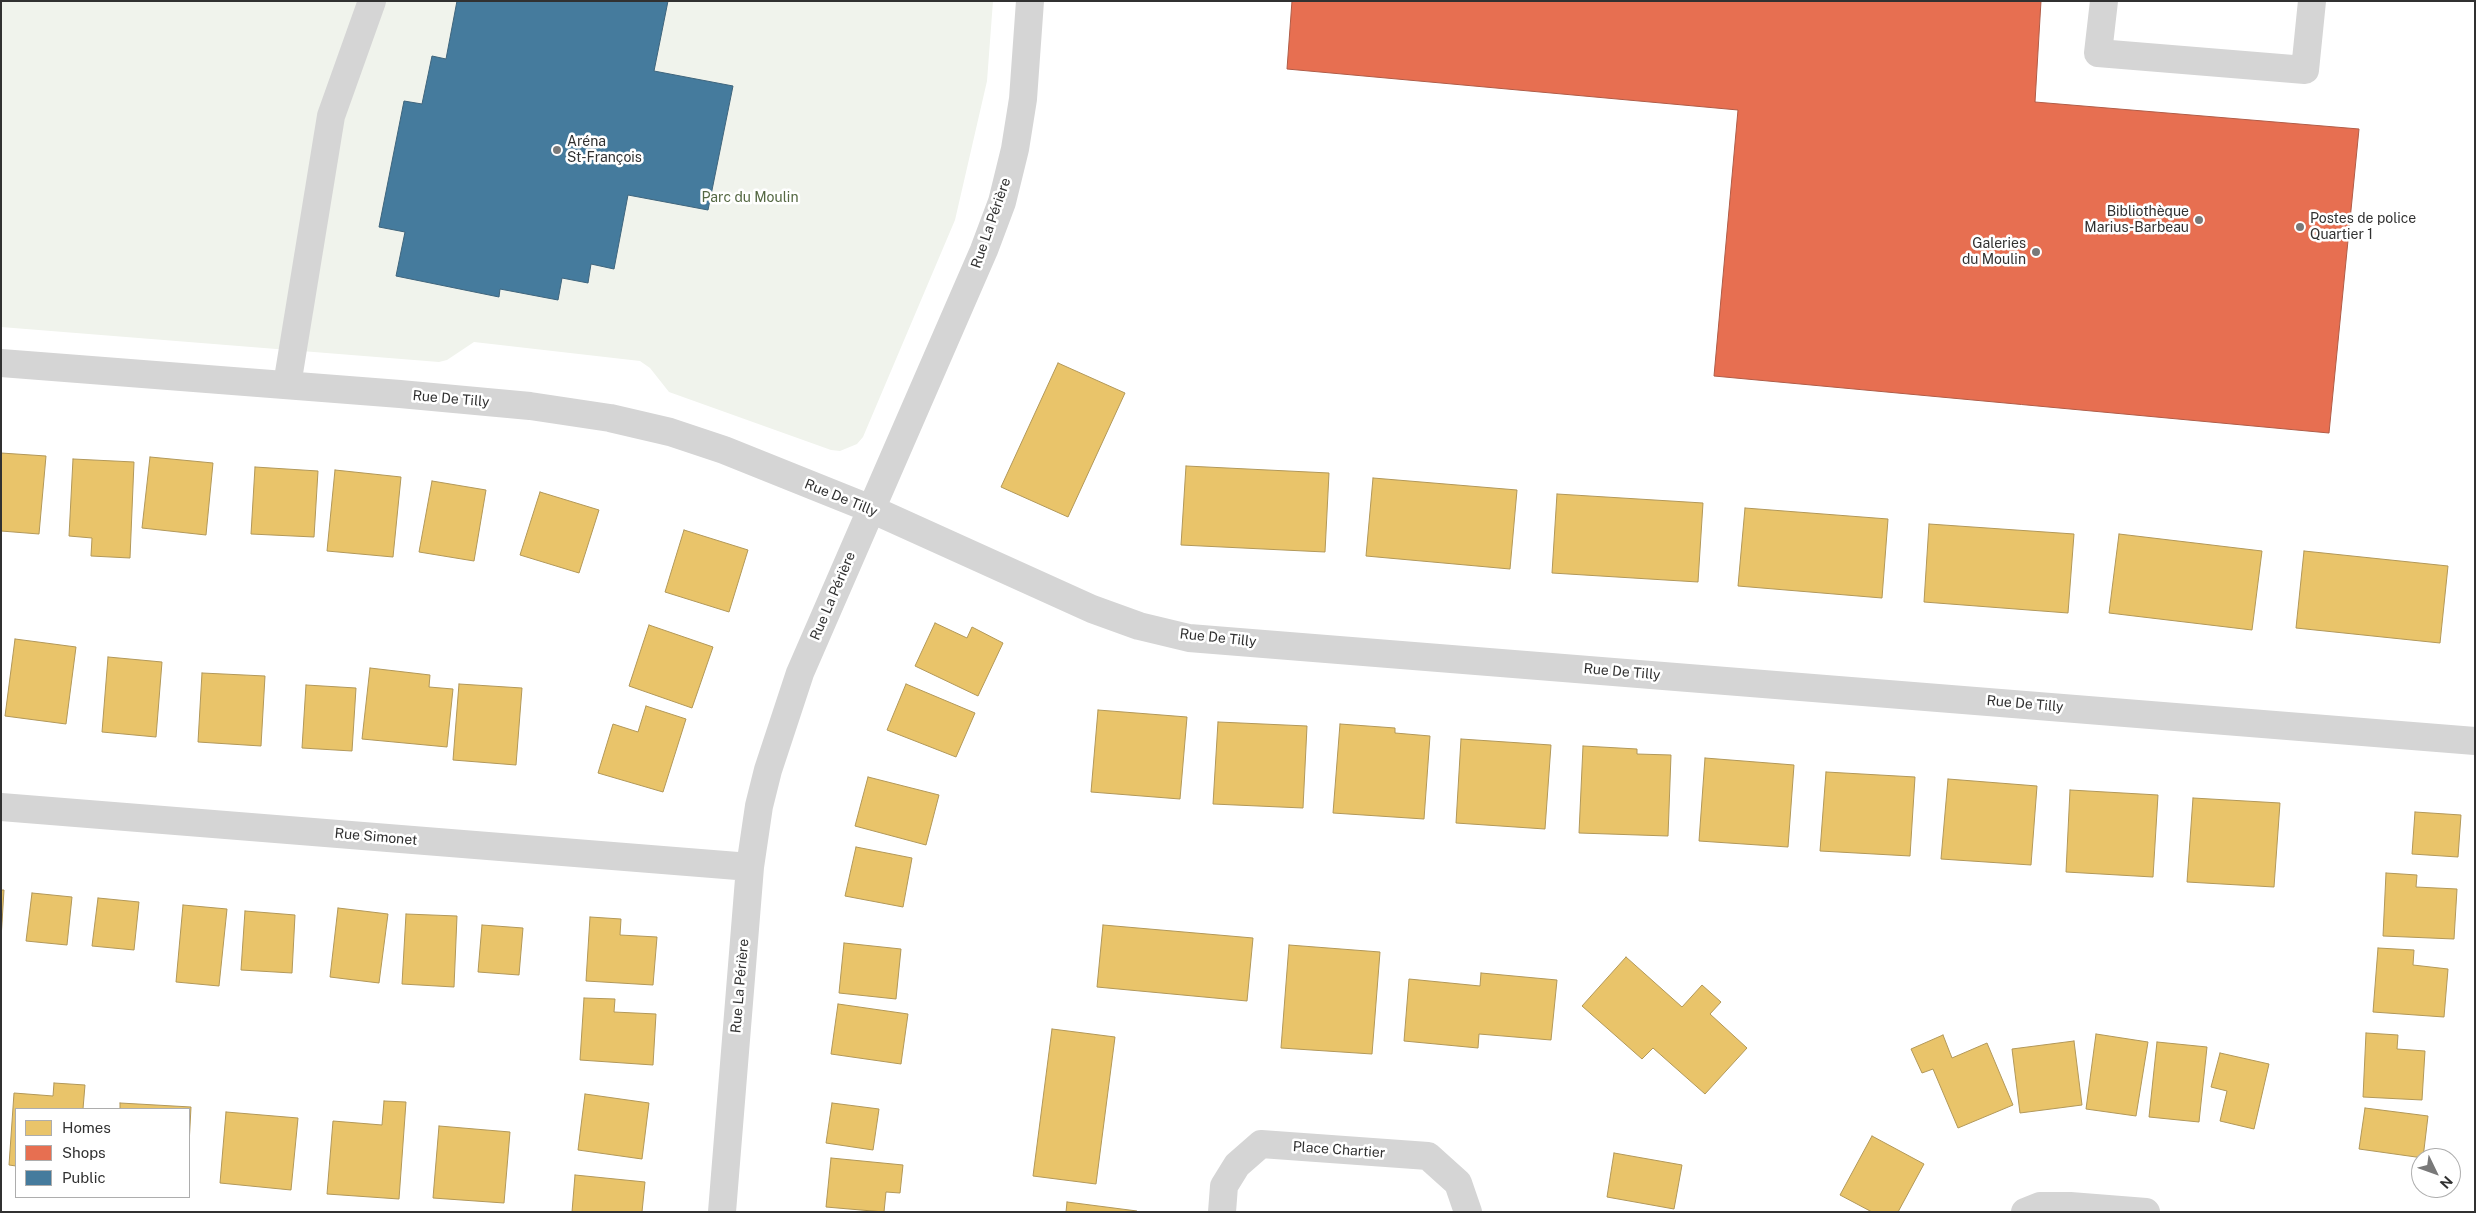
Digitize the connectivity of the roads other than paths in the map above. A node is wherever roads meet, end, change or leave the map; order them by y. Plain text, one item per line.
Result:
1 (372, 1) edge
2 (1030, 1) edge
3 (2104, 1) edge
4 (2312, 1) edge
5 (1, 363) edge
6 (287, 386) junction
7 (871, 509) junction
8 (2475, 741) edge
9 (1, 807) edge
10 (750, 867) junction
11 (722, 1212) edge
12 (1222, 1212) edge
13 (1468, 1212) edge
14 (2025, 1212) edge
15 (2146, 1212) edge

1 - 6 street
2 - 7 street, Rue La Périère
3 - 4 street
5 - 6 street, Rue De Tilly
6 - 7 street, Rue De Tilly
7 - 8 street, Rue De Tilly
7 - 10 street, Rue La Périère
9 - 10 street, Rue Simonet
10 - 11 street, Rue La Périère
12 - 13 street, Place Chartier
14 - 15 street

